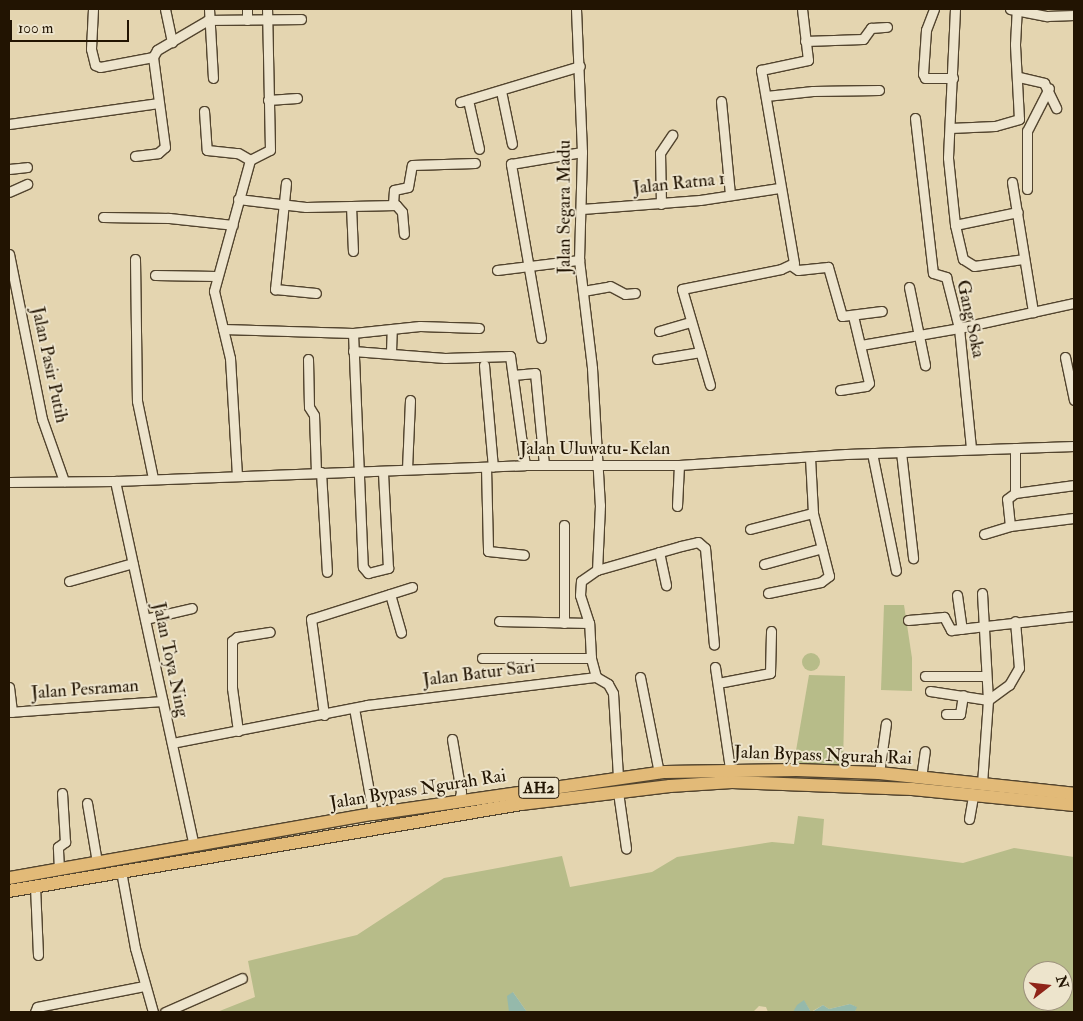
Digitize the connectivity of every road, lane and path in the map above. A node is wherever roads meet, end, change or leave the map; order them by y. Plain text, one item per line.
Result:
1 (93, 9) edge
2 (165, 9) edge
3 (209, 9) edge
4 (247, 9) edge
5 (267, 9) edge
6 (576, 9) edge
7 (802, 9) edge
8 (934, 9) edge
9 (955, 9) edge
10 (1014, 10) edge
11 (1047, 12) edge
12 (1074, 15) edge
13 (208, 20) junction
14 (247, 20) junction
15 (301, 20) dead end
16 (268, 21) junction
17 (887, 27) dead end
18 (805, 41) junction
19 (172, 42) junction
20 (152, 57) junction
21 (580, 66) junction
22 (1018, 77) junction
23 (213, 78) dead end
24 (953, 78) junction
25 (1048, 88) junction
26 (879, 90) dead end
27 (501, 91) junction
28 (766, 96) junction
29 (297, 98) dead end
30 (268, 100) junction
31 (721, 100) dead end
32 (159, 103) junction
33 (1056, 108) dead end
34 (204, 111) dead end
35 (915, 118) dead end
36 (9, 124) edge
37 (950, 128) junction
38 (672, 135) dead end
39 (512, 144) dead end
40 (480, 149) dead end
41 (582, 152) junction
42 (135, 156) dead end
43 (250, 160) junction
44 (475, 163) dead end
45 (27, 167) dead end
46 (9, 169) edge
47 (1012, 182) dead end
48 (286, 183) dead end
49 (27, 184) dead end
50 (779, 188) junction
51 (1027, 189) dead end
52 (9, 192) edge
53 (730, 195) junction
54 (238, 199) junction
55 (393, 204) junction
56 (661, 204) junction
57 (283, 206) junction
58 (351, 206) junction
59 (582, 209) junction
60 (1018, 212) junction
61 (103, 217) dead end
62 (233, 224) junction
63 (955, 225) junction
64 (404, 234) dead end
65 (353, 251) dead end
66 (9, 254) edge
67 (1023, 258) junction
68 (135, 259) dead end
69 (579, 260) junction
70 (526, 265) junction
71 (792, 266) junction
72 (497, 270) dead end
73 (11, 273) edge
74 (155, 275) dead end
75 (216, 276) junction
76 (909, 287) dead end
77 (583, 291) junction
78 (316, 293) dead end
79 (635, 294) dead end
80 (1074, 303) edge
81 (882, 310) dead end
82 (1033, 312) junction
83 (853, 316) junction
84 (691, 322) junction
85 (479, 328) dead end
86 (959, 328) junction
87 (392, 329) junction
88 (223, 330) junction
89 (659, 331) dead end
90 (353, 333) junction
91 (917, 336) junction
92 (541, 338) dead end
93 (862, 345) junction
94 (353, 351) junction
95 (391, 352) junction
96 (700, 352) junction
97 (1065, 357) dead end
98 (308, 359) dead end
99 (657, 359) dead end
100 (484, 365) dead end
101 (925, 365) dead end
102 (513, 375) junction
103 (710, 384) dead end
104 (840, 390) dead end
105 (410, 400) dead end
106 (1074, 400) edge
107 (1074, 446) edge
108 (971, 448) junction
109 (1015, 448) junction
110 (901, 452) junction
111 (872, 453) junction
112 (810, 458) junction
113 (544, 464) junction
114 (596, 464) junction
115 (525, 465) junction
116 (678, 465) junction
117 (489, 467) junction
118 (407, 470) junction
119 (383, 471) junction
120 (318, 472) junction
121 (360, 472) junction
122 (238, 475) junction
123 (153, 478) junction
124 (64, 481) junction
125 (115, 481) junction
126 (9, 482) edge
127 (1074, 485) edge
128 (1015, 493) junction
129 (677, 506) dead end
130 (813, 513) junction
131 (1074, 518) edge
132 (564, 525) dead end
133 (1010, 526) junction
134 (750, 529) dead end
135 (984, 534) dead end
136 (822, 548) junction
137 (659, 552) junction
138 (524, 555) dead end
139 (913, 558) dead end
140 (133, 563) junction
141 (764, 564) dead end
142 (598, 570) junction
143 (896, 571) dead end
144 (327, 572) dead end
145 (69, 581) dead end
146 (666, 585) dead end
147 (412, 587) dead end
148 (982, 593) dead end
149 (390, 594) junction
150 (768, 594) dead end
151 (957, 595) dead end
152 (192, 608) dead end
153 (1074, 616) edge
154 (145, 619) junction
155 (908, 620) dead end
156 (499, 621) dead end
157 (1015, 621) junction
158 (564, 623) junction
159 (589, 623) junction
160 (985, 626) junction
161 (962, 629) junction
162 (771, 631) dead end
163 (270, 632) dead end
164 (401, 632) dead end
165 (714, 646) dead end
166 (482, 658) dead end
167 (590, 658) junction
168 (715, 667) dead end
169 (925, 676) dead end
170 (986, 676) junction
171 (596, 677) junction
172 (640, 677) dead end
173 (718, 682) junction
174 (9, 687) edge
175 (930, 691) dead end
176 (963, 696) junction
177 (988, 700) junction
178 (163, 701) junction
179 (354, 708) junction
180 (10, 712) edge
181 (946, 714) dead end
182 (324, 715) junction
183 (886, 723) dead end
184 (238, 731) junction
185 (452, 739) dead end
186 (172, 743) junction
187 (925, 751) dead end
188 (730, 770) junction
189 (659, 773) junction
190 (879, 773) junction
191 (618, 778) junction
192 (921, 778) junction
193 (982, 784) junction
194 (618, 792) junction
195 (62, 793) dead end
196 (1074, 794) edge
197 (973, 796) junction
198 (459, 800) junction
199 (87, 803) dead end
200 (1074, 806) edge
201 (373, 814) junction
202 (969, 819) dead end
203 (194, 845) junction
204 (626, 848) dead end
205 (196, 858) junction
206 (97, 862) junction
207 (59, 868) junction
208 (121, 871) junction
209 (9, 878) edge
210 (36, 886) junction
211 (9, 891) edge
212 (38, 955) dead end
213 (242, 978) dead end
214 (144, 986) junction
215 (35, 1012) edge
216 (153, 1012) edge
217 (164, 1012) edge

1 - 20 street
2 - 19 street
3 - 13 street
4 - 14 street
5 - 16 street
6 - 21 street, Jalan Segara Madu
7 - 18 street
8 - 24 street
9 - 24 street
10 - 11 street
10 - 22 street
11 - 12 street
13 - 14 street
13 - 19 street
13 - 23 street
14 - 16 street
15 - 16 street
16 - 30 street
17 - 18 street
18 - 28 street
19 - 20 street
20 - 32 street
21 - 27 street
21 - 41 street, Jalan Segara Madu
22 - 25 street
22 - 37 street
24 - 37 street
25 - 33 street
25 - 51 street
26 - 28 street
27 - 39 street
27 - 40 street
28 - 50 street
29 - 30 street
30 - 43 street
31 - 53 street
32 - 36 street
32 - 42 street
34 - 43 street
35 - 86 street, Gang Soka
37 - 63 street
38 - 56 street
41 - 59 street, Jalan Segara Madu
41 - 70 street
43 - 54 street
44 - 55 street
45 - 46 street
47 - 60 street
48 - 57 street
49 - 52 street
50 - 53 street, Jalan Ratna 1
50 - 71 street
53 - 56 street, Jalan Ratna 1
54 - 57 street
54 - 62 street
55 - 58 street
55 - 64 street
56 - 59 street, Jalan Ratna 1
57 - 58 street
57 - 78 street
58 - 65 street
59 - 69 street, Jalan Segara Madu
60 - 63 street
60 - 67 street
61 - 62 street
62 - 75 street
63 - 67 street
66 - 73 street, Jalan Pasir Putih
67 - 82 street
68 - 123 street
69 - 70 street
69 - 77 street, Jalan Segara Madu
70 - 72 street
70 - 92 street
71 - 83 street
71 - 84 street
73 - 124 street, Jalan Pasir Putih
74 - 75 street
75 - 88 street
76 - 91 street
77 - 79 street
77 - 114 street, Jalan Segara Madu
80 - 82 street
81 - 83 street
82 - 86 street
83 - 93 street
84 - 89 street
84 - 96 street
85 - 87 street
86 - 91 street
86 - 108 street, Gang Soka
87 - 90 street
87 - 95 street
88 - 90 street
88 - 122 street
90 - 94 street
91 - 93 street
91 - 101 street
93 - 104 street
94 - 95 street
94 - 121 street
95 - 102 street
96 - 99 street
96 - 103 street
97 - 106 street
98 - 120 street
100 - 117 street
102 - 113 street
102 - 115 street
105 - 118 street
107 - 109 street, Jalan Uluwatu-Kelan
108 - 109 street, Jalan Uluwatu-Kelan
108 - 110 street, Jalan Uluwatu-Kelan
109 - 128 street
110 - 111 street, Jalan Uluwatu-Kelan
110 - 139 street
111 - 112 street, Jalan Uluwatu-Kelan
111 - 143 street
112 - 116 street, Jalan Uluwatu-Kelan
112 - 130 street
113 - 114 street, Jalan Uluwatu-Kelan
113 - 115 street, Jalan Uluwatu-Kelan
114 - 116 street, Jalan Uluwatu-Kelan
114 - 142 street
115 - 117 street, Jalan Uluwatu-Kelan
116 - 129 street
117 - 118 street, Jalan Uluwatu-Kelan
117 - 138 street
118 - 119 street, Jalan Uluwatu-Kelan
119 - 121 street, Jalan Uluwatu-Kelan
119 - 121 street
120 - 121 street, Jalan Uluwatu-Kelan
120 - 122 street, Jalan Uluwatu-Kelan
120 - 144 street
122 - 123 street, Jalan Uluwatu-Kelan
123 - 125 street, Jalan Uluwatu-Kelan
124 - 125 street, Jalan Uluwatu-Kelan
124 - 126 street, Jalan Uluwatu-Kelan
125 - 140 street, Jalan Toya Ning
127 - 128 street
128 - 133 street
130 - 134 street
130 - 136 street
131 - 133 street
132 - 158 street
133 - 135 street
136 - 141 street
136 - 150 street
137 - 142 street
137 - 146 street
137 - 165 street
140 - 145 street
140 - 154 street, Jalan Toya Ning
142 - 159 street
147 - 149 street
148 - 160 street
149 - 164 street
149 - 182 street
151 - 161 street
152 - 154 street
153 - 157 street
154 - 178 street, Jalan Toya Ning
155 - 161 street
156 - 158 street
157 - 160 street
157 - 177 street
158 - 159 street
159 - 167 street
160 - 161 street
160 - 170 street
162 - 173 street
163 - 184 street
166 - 167 street
167 - 171 street
168 - 173 street
169 - 170 street
170 - 177 street
171 - 179 street, Jalan Batur Sari
171 - 191 street
172 - 189 street
173 - 188 street
174 - 180 street
175 - 176 street
176 - 177 street
176 - 181 street
177 - 193 street
178 - 180 street, Jalan Pesraman
178 - 186 street, Jalan Toya Ning
179 - 182 street, Jalan Batur Sari
179 - 201 street
182 - 184 street, Jalan Batur Sari
183 - 190 street
184 - 186 street, Jalan Batur Sari
185 - 198 street
186 - 203 street, Jalan Toya Ning
187 - 192 street
188 - 189 highway, Jalan Bypass Ngurah Rai / AH2
188 - 190 highway, Jalan Bypass Ngurah Rai / AH2
189 - 191 highway, Jalan Bypass Ngurah Rai / AH2
190 - 192 highway, Jalan Bypass Ngurah Rai / AH2
191 - 198 highway, Jalan Bypass Ngurah Rai / AH2
192 - 193 highway, Jalan Bypass Ngurah Rai / AH2
193 - 196 highway, Jalan Bypass Ngurah Rai / AH2
194 - 197 highway, Jalan Bypass Ngurah Rai / AH2
194 - 204 street
194 - 205 highway, Jalan Bypass Ngurah Rai / AH2
195 - 207 street
197 - 200 highway, Jalan Bypass Ngurah Rai / AH2
197 - 202 street
198 - 201 highway, Jalan Bypass Ngurah Rai / AH2
199 - 206 street
201 - 203 highway, Jalan Bypass Ngurah Rai / AH2
203 - 205 highway
203 - 206 highway, Jalan Bypass Ngurah Rai / AH2
205 - 208 highway, Jalan Bypass Ngurah Rai / AH2
206 - 207 highway, Jalan Bypass Ngurah Rai / AH2
207 - 209 highway, Jalan Bypass Ngurah Rai / AH2
208 - 210 highway, Jalan Bypass Ngurah Rai / AH2
208 - 214 street
210 - 211 highway, Jalan Bypass Ngurah Rai / AH2
210 - 212 street
213 - 217 street
214 - 215 street
214 - 216 street

